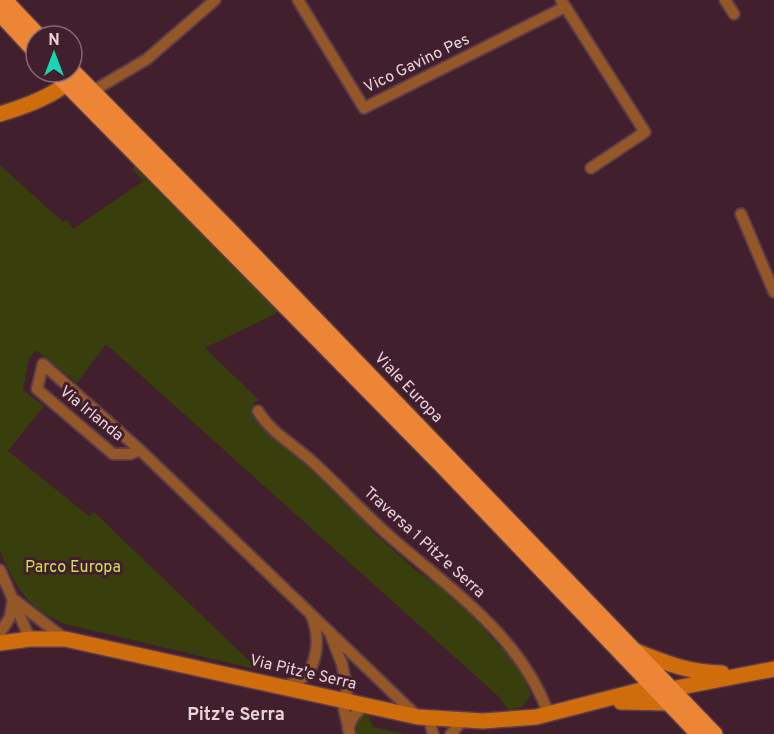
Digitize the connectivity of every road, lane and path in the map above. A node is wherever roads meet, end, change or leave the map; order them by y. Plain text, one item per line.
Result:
1 (5, 0) edge
2 (215, 0) edge
3 (298, 0) edge
4 (725, 0) edge
5 (563, 4) edge
6 (0, 14) edge
7 (734, 14) dead end
8 (28, 24) edge
9 (24, 40) edge
10 (84, 82) edge
11 (65, 85) joint
12 (93, 91) junction
13 (0, 114) edge
14 (591, 168) dead end
15 (741, 214) dead end
16 (774, 292) edge
17 (258, 411) dead end
18 (140, 450) junction
19 (0, 570) edge
20 (13, 598) junction
21 (311, 614) junction
22 (329, 632) junction
23 (0, 633) edge
24 (30, 639) junction
25 (66, 639) junction
26 (0, 643) edge
27 (633, 650) junction
28 (769, 670) edge
29 (282, 686) junction
30 (653, 687) junction
31 (670, 696) junction
32 (345, 700) junction
33 (600, 702) junction
34 (364, 705) junction
35 (549, 715) junction
36 (424, 718) junction
37 (462, 721) junction
38 (349, 731) edge
39 (433, 734) edge
40 (451, 734) edge
41 (698, 734) edge
42 (715, 734) edge

1 - 8 main road
2 - 12 street
3 - 5 street, Vico Gavino Pes
4 - 7 street
5 - 14 street
6 - 9 main road
10 - 12 main road, Viale Europa
11 - 13 street
11 - 30 main road, Viale Europa
12 - 27 main road, Viale Europa
15 - 16 street
17 - 35 street, Traversa 1 Pitz'e Serra
18 - 18 street, Via Irlanda
18 - 21 street, Via Irlanda
19 - 20 street
20 - 23 street
20 - 24 street
20 - 25 street
21 - 22 street, Via Irlanda
21 - 29 street
22 - 32 street, Via Irlanda
22 - 36 street, Via Irlanda
24 - 25 street, Via Pitz'e Serra
24 - 26 street, Via Pitz'e Serra
25 - 29 street, Via Pitz'e Serra
27 - 28 street, Via Pitz'e Serra
27 - 31 main road, Viale Europa
28 - 31 street, Via Pitz'e Serra
29 - 32 street, Via Pitz'e Serra
30 - 31 main road, Viale Europa
30 - 33 street, Via Pitz'e Serra
31 - 33 street, Via Pitz'e Serra
31 - 41 main road, Viale Europa
31 - 42 main road, Viale Europa
32 - 34 street, Via Pitz'e Serra
32 - 38 street, Via Irlanda
33 - 35 street, Via Pitz'e Serra
34 - 36 street, Via Pitz'e Serra
34 - 38 street
35 - 37 street, Via Pitz'e Serra
36 - 37 street, Via Pitz'e Serra
36 - 39 street
37 - 40 street

